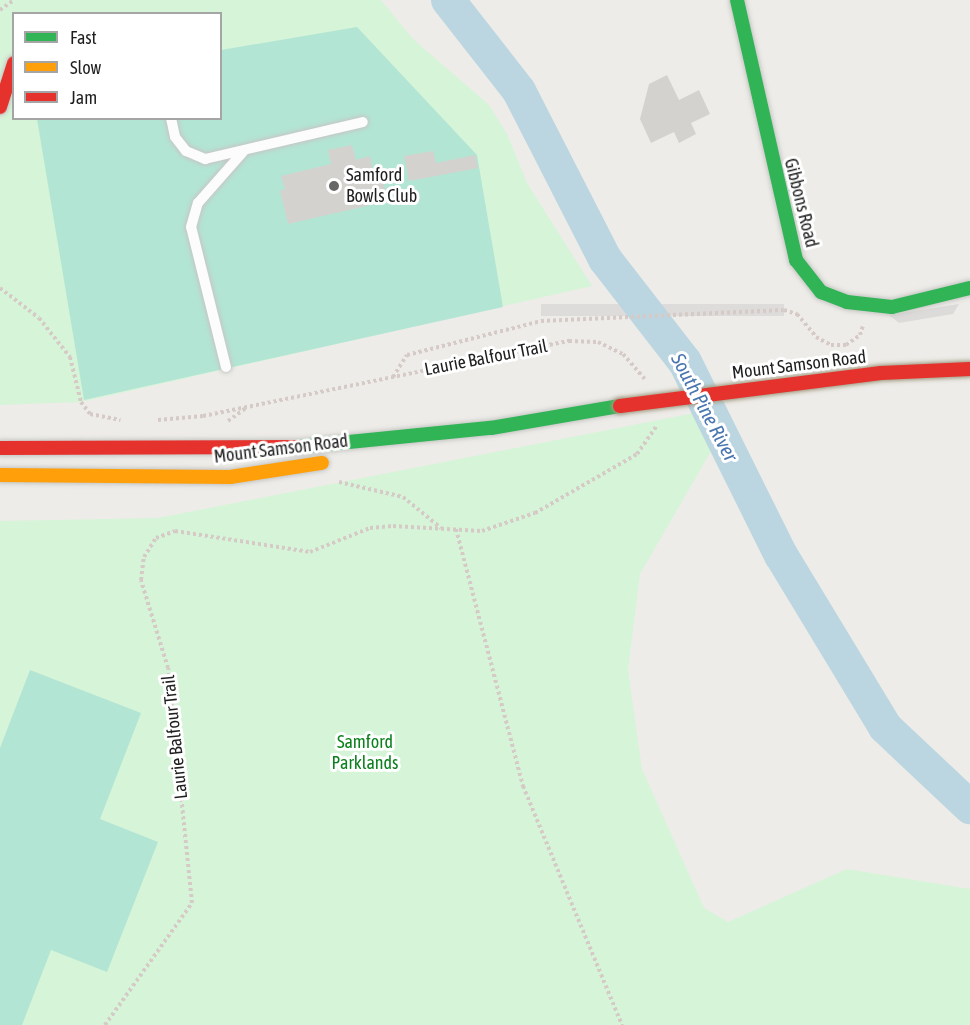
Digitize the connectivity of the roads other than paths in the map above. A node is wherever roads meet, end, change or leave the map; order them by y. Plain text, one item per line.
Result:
1 (737, 0) edge
2 (12, 69) edge
3 (0, 107) edge
4 (171, 120) edge
5 (363, 122) dead end
6 (243, 152) junction
7 (970, 288) edge
8 (226, 367) dead end
9 (970, 369) edge
10 (491, 428) junction
11 (0, 448) edge
12 (380, 454) dead end
13 (333, 461) dead end
14 (0, 475) edge

1 - 7 main road, Gibbons Road
2 - 3 main road
4 - 6 lane
5 - 6 lane
6 - 8 lane
9 - 10 main road, Mount Samson Road, bridge
10 - 11 main road, Mount Samson Road
10 - 12 main road, Mount Samson Road
13 - 14 main road, Mount Samson Road

